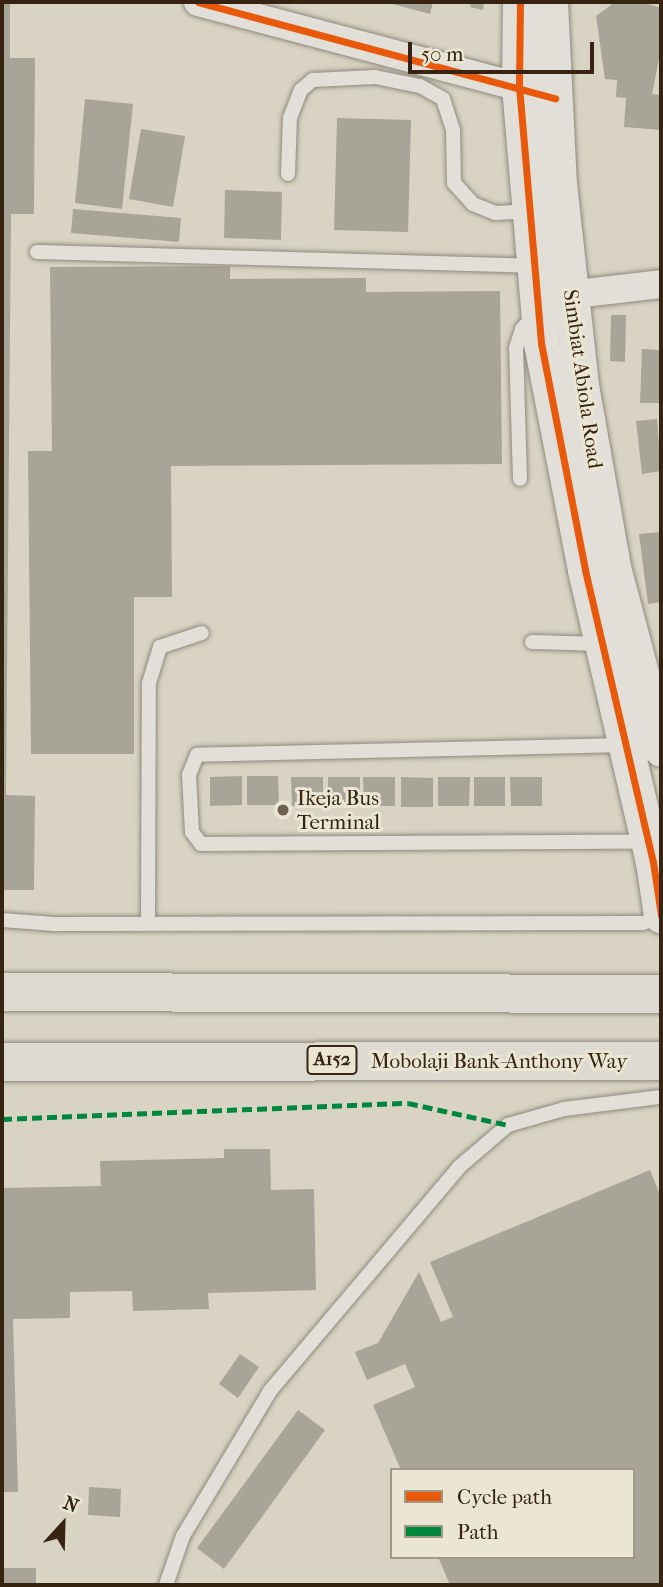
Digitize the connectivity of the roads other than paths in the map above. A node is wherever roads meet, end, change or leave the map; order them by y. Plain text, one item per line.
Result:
1 (198, 2) edge
2 (520, 2) edge
3 (550, 2) edge
4 (519, 86) junction
5 (555, 97) junction
6 (288, 174) dead end
7 (531, 211) junction
8 (37, 252) dead end
9 (661, 284) edge
10 (545, 293) junction
11 (520, 479) dead end
12 (202, 633) dead end
13 (532, 642) dead end
14 (602, 644) junction
15 (646, 743) edge
16 (655, 842) edge
17 (661, 915) edge
18 (2, 920) edge
19 (148, 921) junction
20 (2, 992) edge
21 (661, 994) edge
22 (661, 1061) edge
23 (2, 1062) edge
24 (661, 1097) edge
25 (166, 1585) edge

1 - 4 street
2 - 4 street
3 - 5 street, Simbiat Abiola Road
4 - 5 street
4 - 7 street
5 - 10 street, Simbiat Abiola Road
6 - 7 lane
7 - 10 street
8 - 10 lane
9 - 10 street
10 - 11 lane
10 - 14 street
10 - 15 street, Simbiat Abiola Road
12 - 19 lane
13 - 14 lane
14 - 15 street
15 - 16 street
15 - 16 lane
16 - 17 street
17 - 19 lane
18 - 19 lane
20 - 21 main road
22 - 23 main road, Mobolaji Bank-Anthony Way / A152
24 - 25 lane

